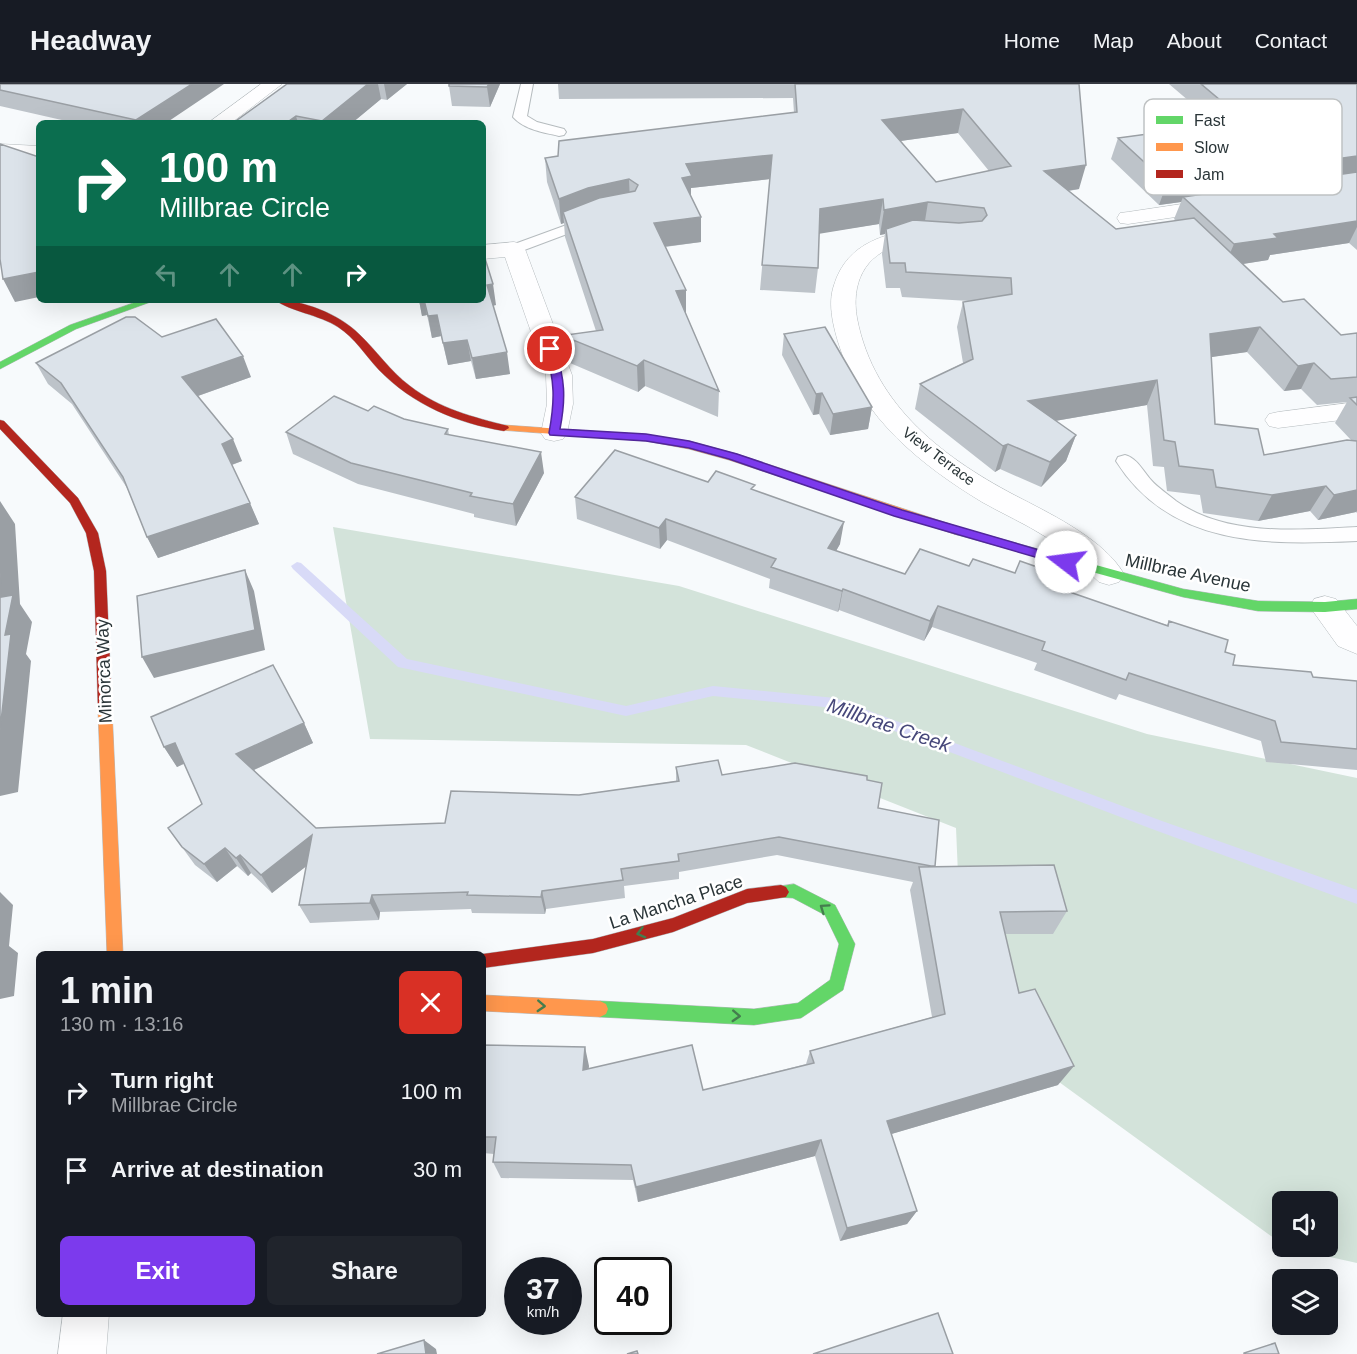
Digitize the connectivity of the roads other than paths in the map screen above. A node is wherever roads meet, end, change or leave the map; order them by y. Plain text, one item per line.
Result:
1 (273, 84) edge
2 (527, 84) edge
3 (222, 120) edge
4 (559, 132) dead end
5 (0, 150) edge
6 (36, 152) edge
7 (1243, 201) edge
8 (607, 215) edge
9 (1128, 218) dead end
10 (949, 237) edge
11 (514, 249) junction
12 (486, 252) edge
13 (140, 303) edge
14 (289, 303) edge
15 (0, 366) edge
16 (1357, 410) edge
17 (1278, 420) dead end
18 (0, 423) edge
19 (554, 433) junction
20 (1125, 461) dead end
21 (1357, 534) edge
22 (1109, 574) junction
23 (1357, 604) edge
24 (1325, 607) junction
25 (1357, 642) edge
26 (115, 951) edge
27 (486, 962) edge
28 (486, 1003) edge
29 (86, 1317) edge
30 (82, 1354) edge

1 - 3 street
2 - 4 lane
5 - 6 street
7 - 9 street
8 - 11 lane
10 - 22 street, View Terrace
11 - 12 street
11 - 19 street
13 - 15 street
14 - 19 street, Millbrae Avenue
16 - 17 street
18 - 26 street, Minorca Way
19 - 22 street, Millbrae Avenue
20 - 21 lane
22 - 24 street, Millbrae Avenue
23 - 24 street, Millbrae Avenue
24 - 25 street
28 -> 27 street, La Mancha Place
29 - 30 street

